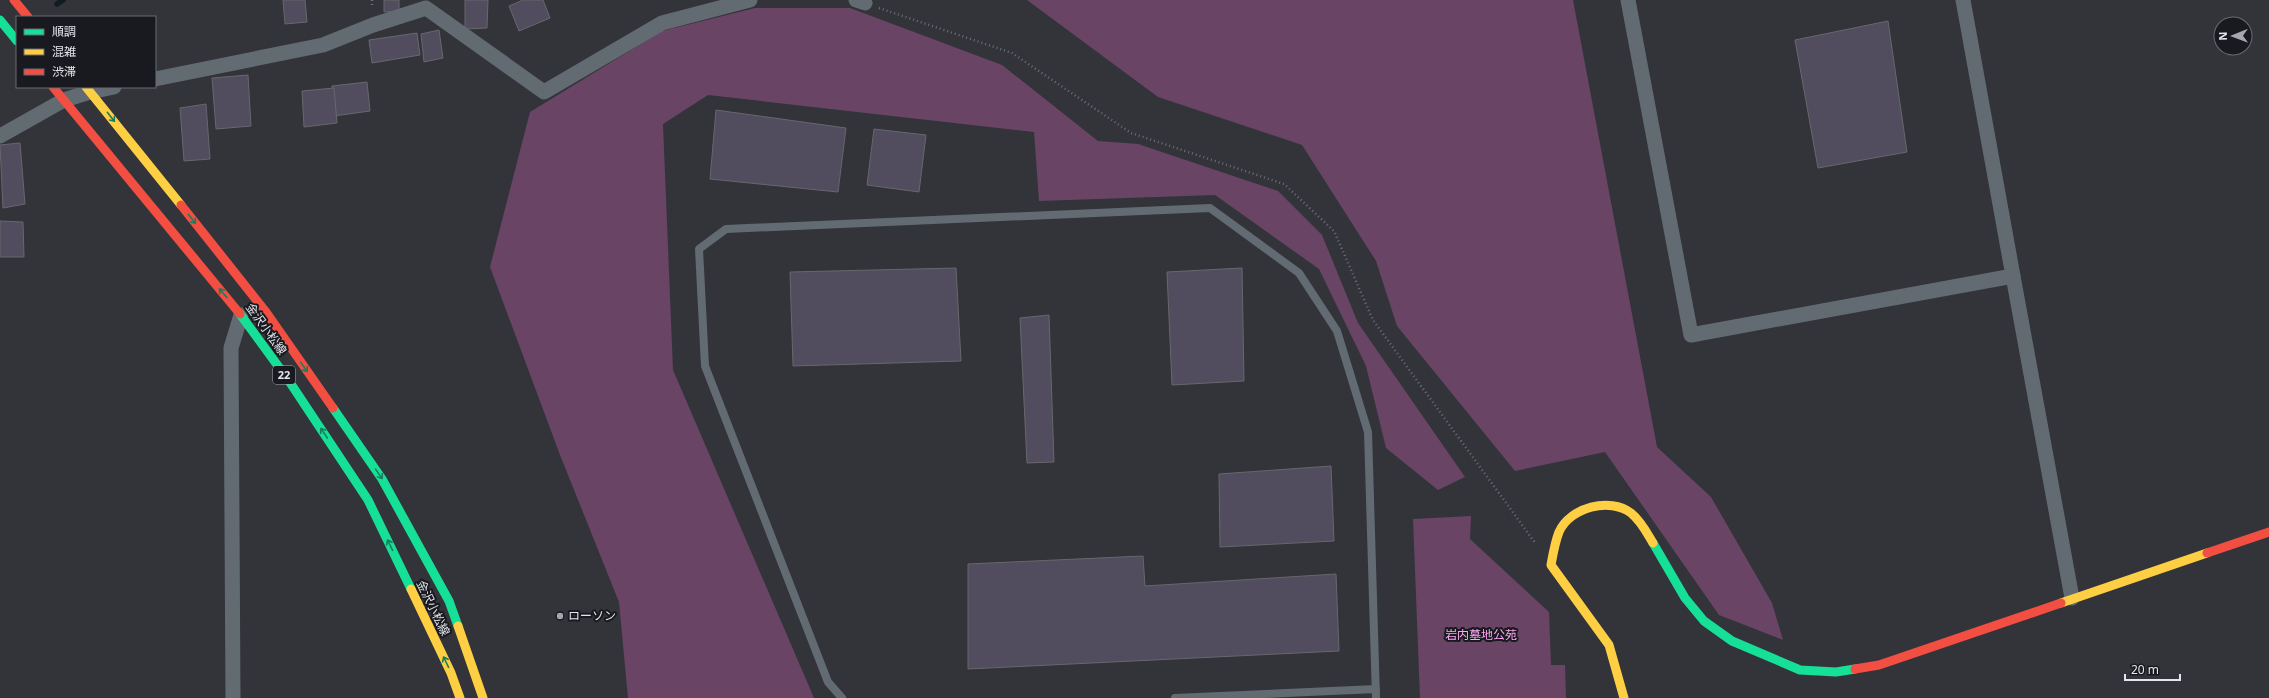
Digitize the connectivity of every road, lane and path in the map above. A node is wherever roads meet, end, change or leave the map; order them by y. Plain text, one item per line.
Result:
1 (14, 0) edge
2 (750, 0) edge
3 (856, 0) edge
4 (864, 0) edge
5 (1628, 0) edge
6 (1963, 0) edge
7 (429, 4) edge
8 (27, 16) edge
9 (0, 20) edge
10 (16, 40) edge
11 (156, 79) edge
12 (54, 88) edge
13 (101, 88) edge
14 (88, 89) edge
15 (64, 100) junction
16 (0, 136) edge
17 (2013, 276) junction
18 (241, 315) junction
19 (2269, 532) edge
20 (2072, 598) junction
21 (1376, 689) junction
22 (233, 698) edge
23 (460, 698) edge
24 (483, 698) edge
25 (842, 698) edge
26 (1175, 698) edge
27 (1376, 698) edge
28 (1624, 698) edge

1 - 8 main road
2 - 7 street
3 - 4 street
5 - 17 street
6 - 17 street
7 - 11 street
9 - 10 main road
12 - 15 main road, 金沢小松線 / 22
13 - 14 street
14 - 15 street
14 -> 24 main road, 金沢小松線 / 22
15 - 16 street
18 -> 15 main road, 金沢小松線 / 22
17 - 20 street
18 - 22 street
23 -> 18 main road, 金沢小松線 / 22
19 - 20 main road
20 - 28 main road
21 - 25 lane
21 - 26 lane
21 - 27 lane

